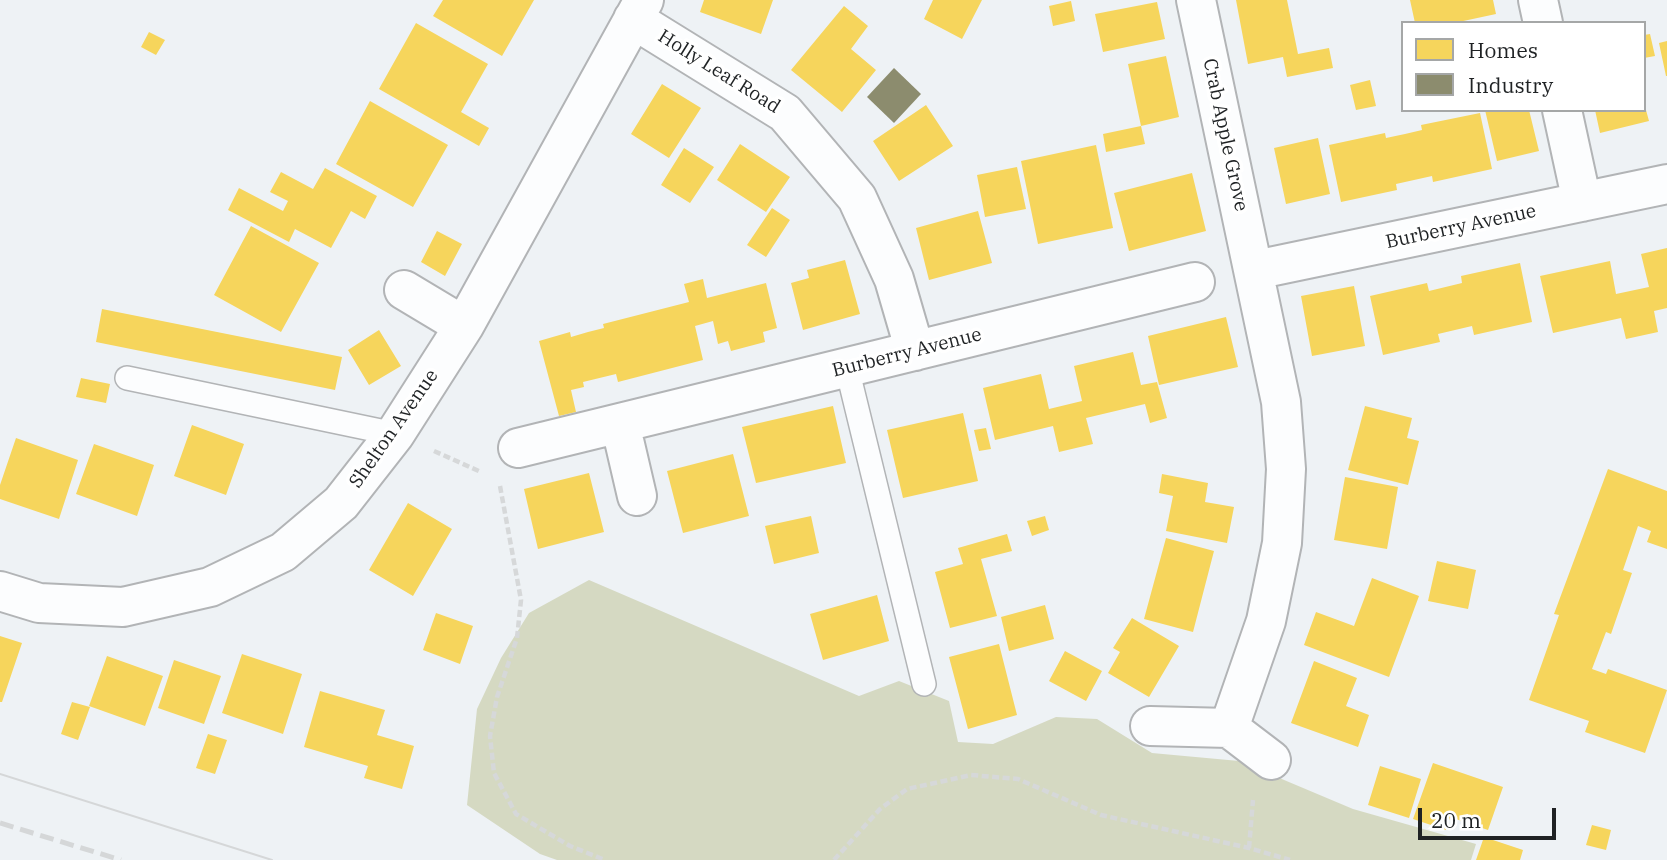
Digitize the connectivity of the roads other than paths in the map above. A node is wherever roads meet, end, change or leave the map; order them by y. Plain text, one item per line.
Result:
1 (1196, 0) edge
2 (1538, 0) edge
3 (639, 9) edge
4 (1543, 21) edge
5 (1562, 112) edge
6 (1667, 184) edge
7 (1582, 202) junction
8 (1255, 270) junction
9 (1195, 282) dead end
10 (404, 290) dead end
11 (464, 326) junction
12 (915, 351) junction
13 (847, 368) junction
14 (127, 378) dead end
15 (620, 423) junction
16 (395, 434) junction
17 (508, 464) road end
18 (637, 496) dead end
19 (0, 591) edge
20 (924, 684) dead end
21 (1150, 726) dead end
22 (1229, 728) junction
23 (1271, 760) dead end

1 - 8 street, Crab Apple Grove
2 - 4 street
3 - 11 street, Shelton Avenue
3 - 12 street, Holly Leaf Road
5 - 7 street
6 - 7 street, Burberry Avenue
7 - 8 street, Burberry Avenue
8 - 22 street, Crab Apple Grove
9 - 12 street, Burberry Avenue
10 - 11 street
11 - 16 street, Shelton Avenue
12 - 13 street, Burberry Avenue
13 - 15 street, Burberry Avenue
13 - 20 lane
14 - 16 lane
15 - 17 street, Burberry Avenue
15 - 18 street
16 - 19 street, Shelton Avenue
21 - 22 street
22 - 23 street

